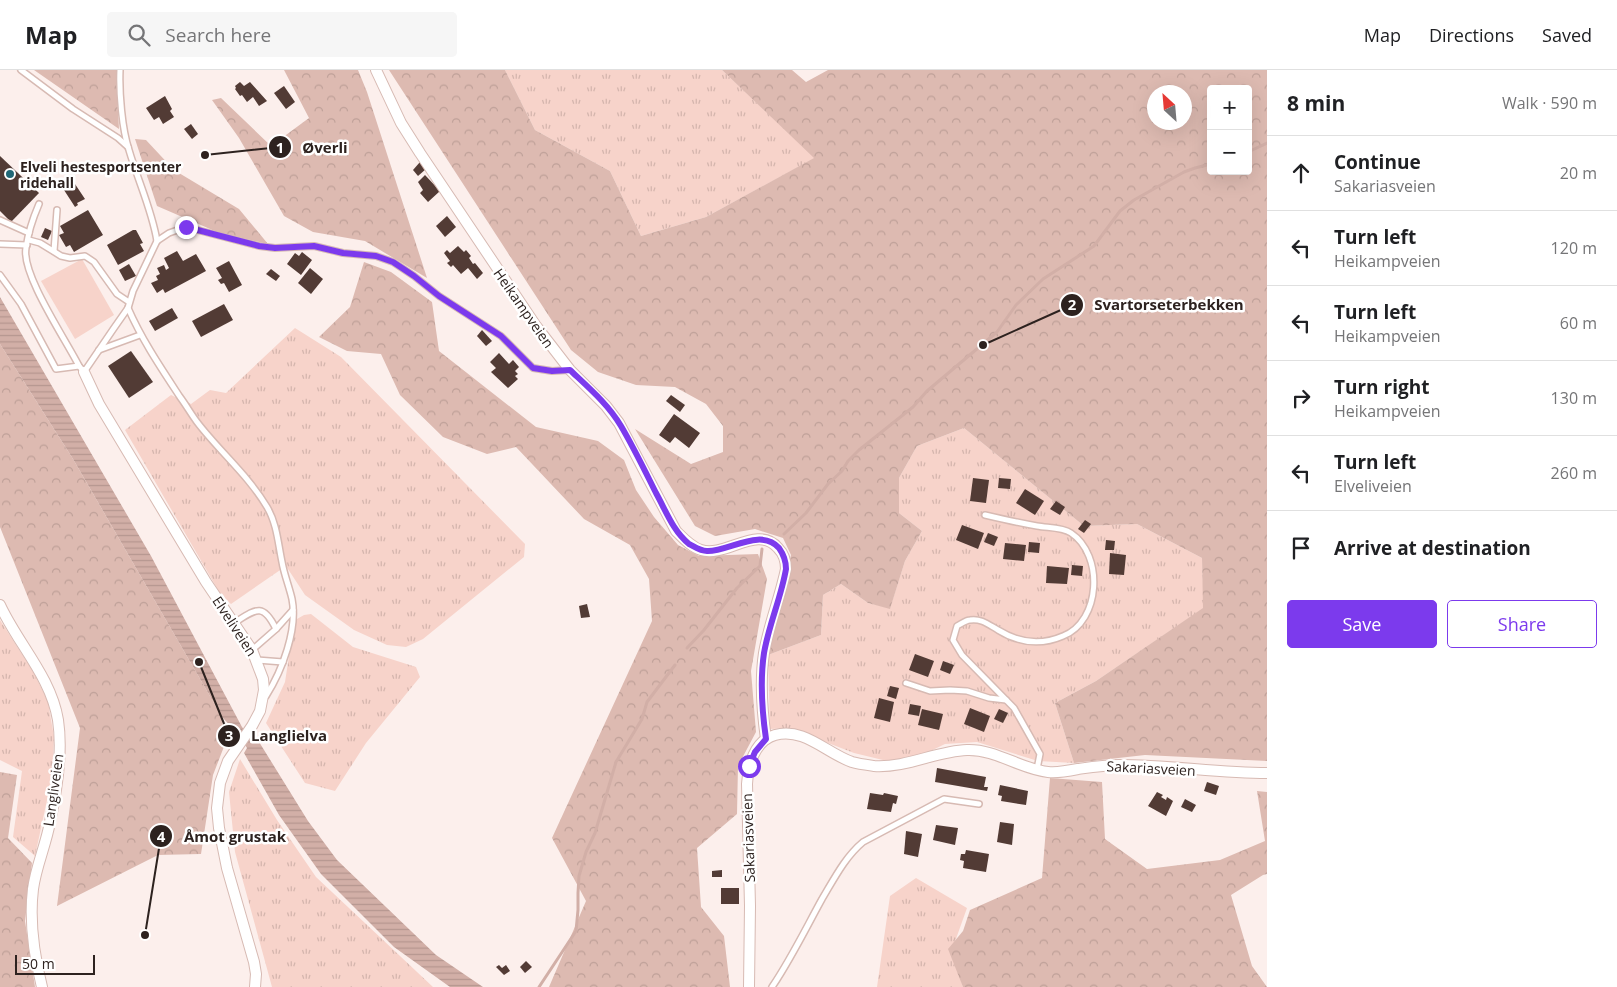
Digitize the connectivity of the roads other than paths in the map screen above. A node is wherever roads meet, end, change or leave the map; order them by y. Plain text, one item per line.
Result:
1 (21, 70) edge
2 (120, 70) edge
3 (376, 70) edge
4 (128, 148) junction
5 (39, 204) dead end
6 (57, 210) dead end
7 (0, 220) edge
8 (29, 233) junction
9 (28, 242) junction
10 (158, 242) junction
11 (0, 244) edge
12 (54, 251) junction
13 (0, 275) edge
14 (129, 305) junction
15 (140, 335) junction
16 (99, 351) junction
17 (82, 369) junction
18 (570, 370) junction
19 (985, 515) dead end
20 (0, 605) edge
21 (293, 610) junction
22 (234, 623) junction
23 (276, 629) junction
24 (252, 650) junction
25 (257, 660) junction
26 (283, 662) junction
27 (906, 683) dead end
28 (263, 700) junction
29 (1006, 700) junction
30 (766, 739) junction
31 (1037, 769) junction
32 (1267, 773) edge
33 (979, 804) dead end
34 (42, 987) edge
35 (255, 987) edge
36 (749, 987) edge
37 (772, 987) edge

1 - 4 lane
2 - 4 lane
3 - 18 street, Heikampveien
4 - 10 lane
5 - 8 lane
6 - 12 lane
7 - 8 lane
8 - 9 lane
9 - 11 lane
9 - 12 lane
9 - 17 lane
10 - 14 lane
10 - 18 lane
12 - 14 lane
13 - 17 lane
14 - 15 lane
14 - 16 lane
15 - 16 lane
15 - 21 lane
16 - 17 lane
17 - 22 street, Elveliveien
18 - 30 street, Heikampveien
19 - 29 lane
20 - 34 street, Langliveien
21 - 23 lane
21 - 26 lane
22 - 23 lane
22 - 24 street, Elveliveien
23 - 24 lane
24 - 25 street, Elveliveien
25 - 26 lane
25 - 28 street, Elveliveien
26 - 28 lane
27 - 29 lane
28 - 35 street, Elveliveien
29 - 31 lane
30 - 31 street, Sakariasveien
30 - 36 street, Sakariasveien
31 - 32 street, Sakariasveien
33 - 37 lane

